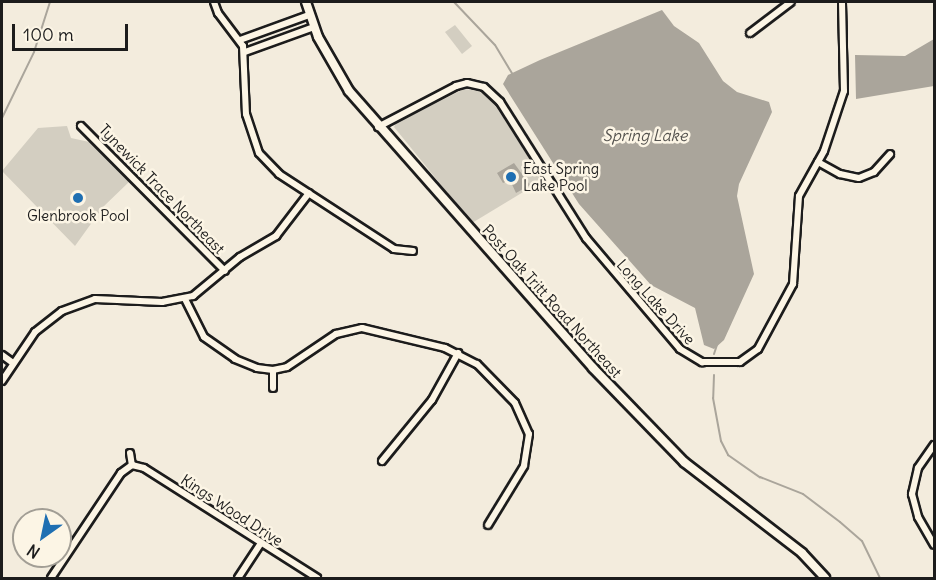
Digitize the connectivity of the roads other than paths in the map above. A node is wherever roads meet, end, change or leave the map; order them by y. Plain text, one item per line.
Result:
1 (214, 2) edge
2 (306, 2) edge
3 (791, 2) edge
4 (842, 2) edge
5 (309, 15) junction
6 (314, 27) junction
7 (750, 33) dead end
8 (240, 40) junction
9 (245, 52) junction
10 (81, 126) dead end
11 (377, 127) junction
12 (890, 154) dead end
13 (818, 162) junction
14 (309, 193) junction
15 (413, 251) dead end
16 (225, 271) junction
17 (184, 299) junction
18 (458, 353) junction
19 (2, 355) edge
20 (13, 363) junction
21 (273, 370) junction
22 (2, 381) edge
23 (273, 388) dead end
24 (934, 445) edge
25 (130, 453) dead end
26 (382, 461) dead end
27 (132, 465) junction
28 (488, 525) dead end
29 (261, 543) junction
30 (934, 545) edge
31 (51, 579) edge
32 (238, 579) edge
33 (317, 579) edge
34 (825, 579) edge

1 - 8 street
2 - 5 street, Post Oak Tritt Road Northeast
3 - 7 street
4 - 13 street, Long Lake Drive
5 - 6 street, Post Oak Tritt Road Northeast
5 - 8 street
6 - 9 street
6 - 11 street, Post Oak Tritt Road Northeast
8 - 9 street
9 - 14 street
10 - 16 street, Tynewick Trace Northeast
11 - 13 street, Long Lake Drive
11 - 34 street, Post Oak Tritt Road Northeast
12 - 13 street
14 - 15 street
14 - 16 street
16 - 17 street
17 - 20 street
17 - 21 street
18 - 21 street
18 - 26 street
18 - 28 street
19 - 20 street
20 - 22 street
21 - 23 street
24 - 30 street
25 - 27 street
27 - 29 street, Kings Wood Drive
27 - 31 street
29 - 32 street
29 - 33 street, Kings Wood Drive

